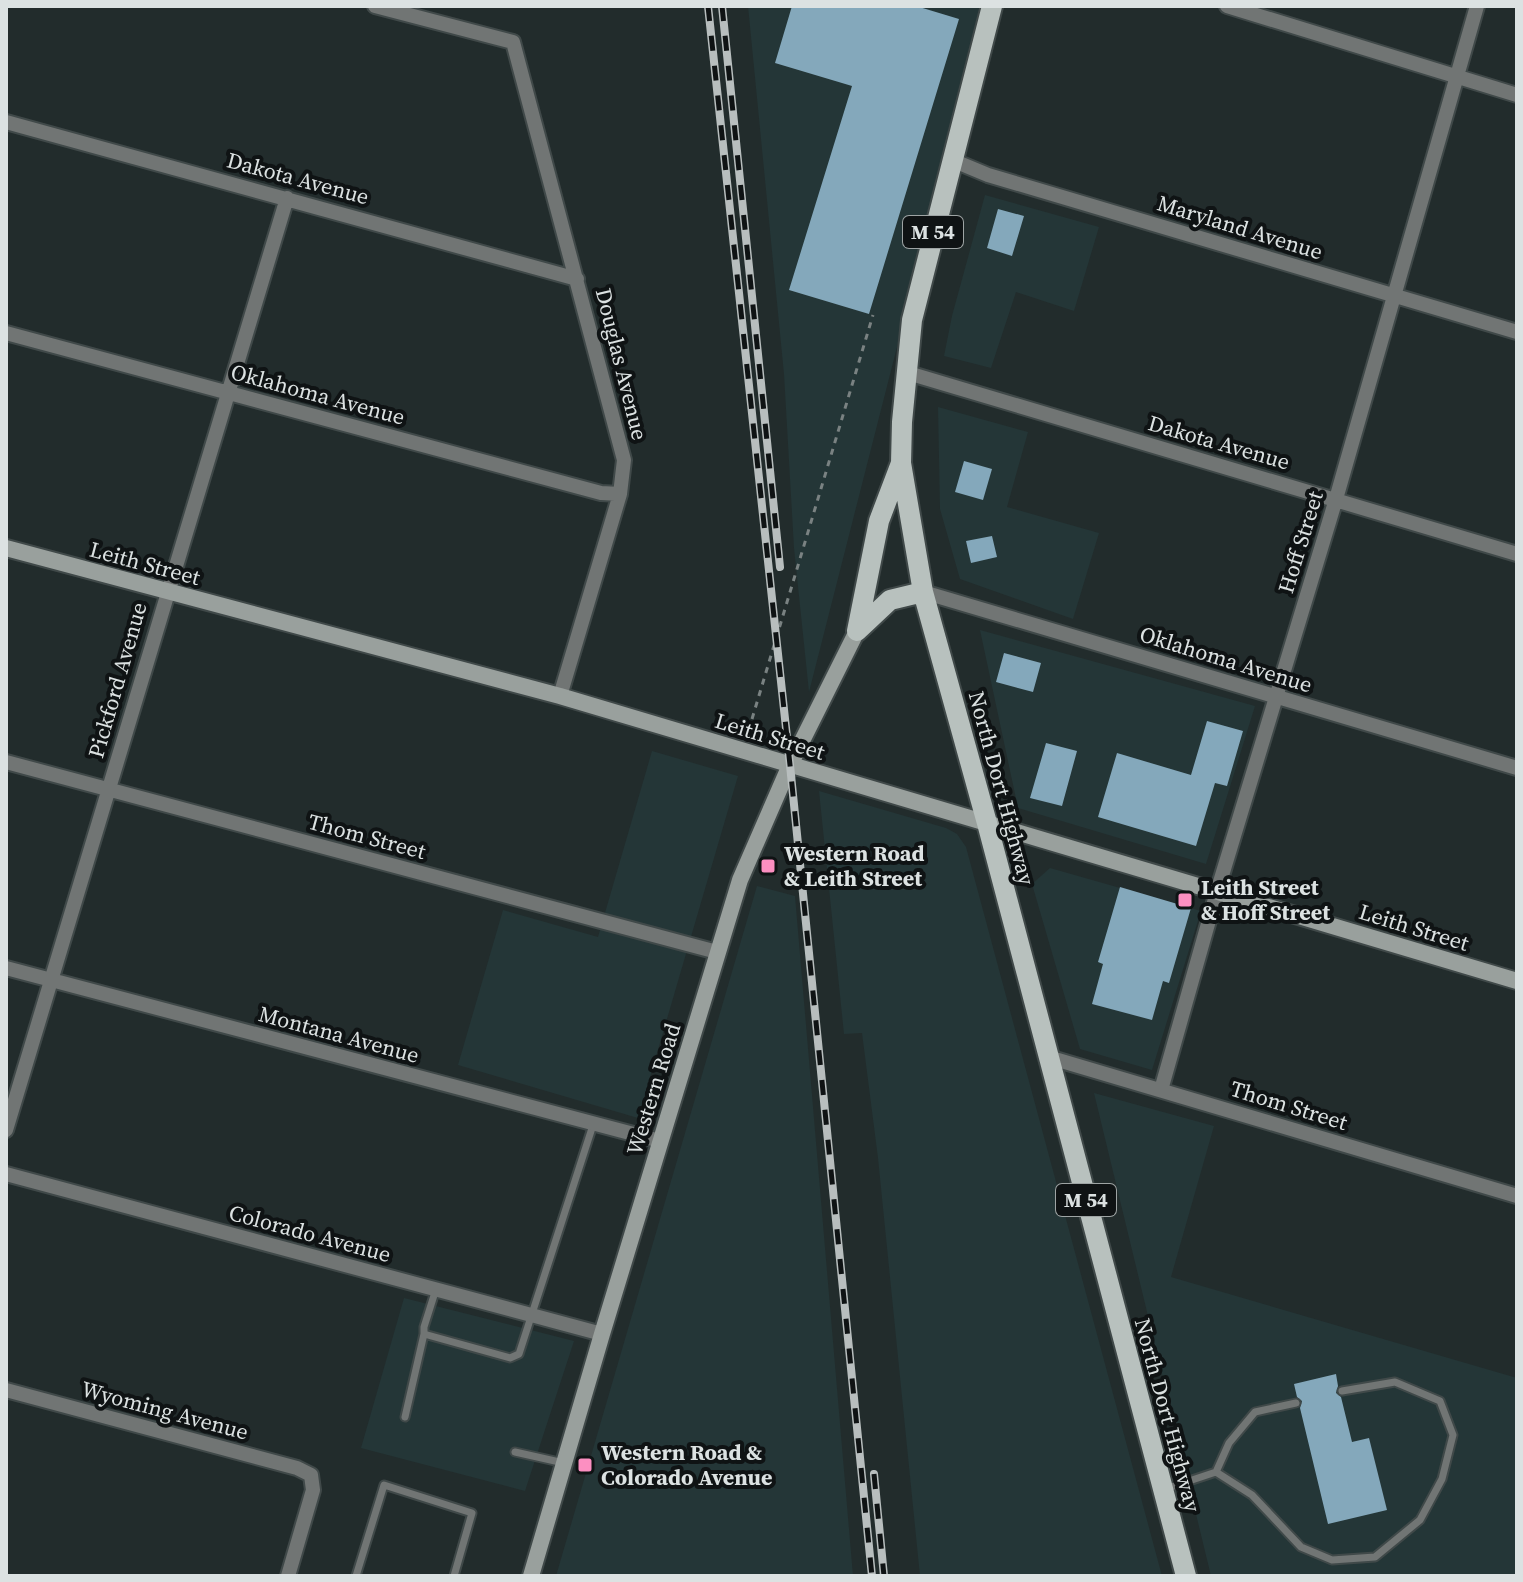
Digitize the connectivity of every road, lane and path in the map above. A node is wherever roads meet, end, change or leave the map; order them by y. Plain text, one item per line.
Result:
1 (375, 6) edge
2 (992, 6) edge
3 (1477, 6) edge
4 (1233, 7) edge
5 (1459, 76) junction
6 (1517, 95) edge
7 (6, 122) edge
8 (952, 160) junction
9 (287, 198) junction
10 (577, 279) junction
11 (1394, 295) junction
12 (873, 315) dead end
13 (1517, 332) edge
14 (6, 333) edge
15 (908, 373) junction
16 (229, 393) junction
17 (901, 463) junction
18 (620, 494) junction
19 (1336, 499) junction
20 (6, 548) edge
21 (1517, 554) edge
22 (166, 592) junction
23 (923, 592) junction
24 (857, 631) junction
25 (560, 696) junction
26 (1277, 696) junction
27 (752, 719) dead end
28 (6, 762) edge
29 (790, 765) junction
30 (1517, 768) edge
31 (108, 790) junction
32 (987, 823) junction
33 (1217, 892) junction
34 (717, 952) junction
35 (6, 968) edge
36 (51, 980) junction
37 (1517, 981) edge
38 (1048, 1057) junction
39 (1161, 1090) junction
40 (593, 1125) junction
41 (6, 1130) edge
42 (660, 1141) junction
43 (6, 1174) edge
44 (1517, 1196) edge
45 (436, 1289) junction
46 (533, 1316) junction
47 (424, 1334) junction
48 (602, 1334) junction
49 (6, 1390) edge
50 (1342, 1391) dead end
51 (1296, 1403) dead end
52 (405, 1417) dead end
53 (515, 1452) dead end
54 (564, 1463) junction
55 (1216, 1472) junction
56 (1163, 1490) junction
57 (288, 1576) edge
58 (356, 1576) edge
59 (454, 1576) edge
60 (531, 1576) edge
61 (1186, 1576) edge

1 - 10 street, Douglas Avenue
2 - 8 main road, North Dort Highway / M 54
3 - 5 street, Hoff Street
4 - 5 street
5 - 6 street
5 - 11 street, Hoff Street
7 - 9 street, Dakota Avenue
8 - 11 street, Maryland Avenue
8 - 15 main road, North Dort Highway / M 54
9 - 10 street, Dakota Avenue
9 - 16 street, Pickford Avenue
10 - 18 street, Douglas Avenue
11 - 13 street, Maryland Avenue
11 - 19 street, Hoff Street
12 - 27 path
14 - 16 street, Oklahoma Avenue
15 - 17 main road, North Dort Highway / M 54
15 - 19 street, Dakota Avenue
16 - 18 street, Oklahoma Avenue
16 - 22 street, Pickford Avenue
17 - 23 main road, North Dort Highway / M 54
17 - 24 main road
18 - 25 street, Douglas Avenue
19 - 21 street, Dakota Avenue
19 - 26 street, Hoff Street
20 - 22 street, Leith Street
22 - 25 street, Leith Street
22 - 31 street, Pickford Avenue
23 - 24 main road
23 - 26 street, Oklahoma Avenue
23 - 32 main road, North Dort Highway / M 54
24 - 29 street, Western Road
25 - 29 street, Leith Street
26 - 30 street, Oklahoma Avenue
26 - 33 street, Hoff Street
28 - 31 street, Thom Street
29 - 32 street, Leith Street
29 - 34 street, Western Road
31 - 34 street, Thom Street
31 - 36 street, Pickford Avenue
32 - 33 street, Leith Street
32 - 38 main road, North Dort Highway / M 54
33 - 37 street, Leith Street
33 - 39 street, Hoff Street
34 - 42 street, Western Road
35 - 36 street, Montana Avenue
36 - 40 street, Montana Avenue
36 - 41 street, Pickford Avenue
38 - 39 street, Thom Street
38 - 56 main road, North Dort Highway / M 54
39 - 44 street, Thom Street
40 - 42 street, Montana Avenue
40 - 46 lane
42 - 48 street, Western Road
43 - 45 street, Colorado Avenue
45 - 46 street, Colorado Avenue
45 - 47 lane
46 - 47 lane
46 - 48 street, Colorado Avenue
47 - 52 lane
48 - 54 street, Western Road
49 - 57 street, Wyoming Avenue
50 - 55 lane
51 - 55 lane
53 - 54 lane
54 - 60 street, Western Road
55 - 56 lane
56 - 61 main road, North Dort Highway / M 54
58 - 59 lane

